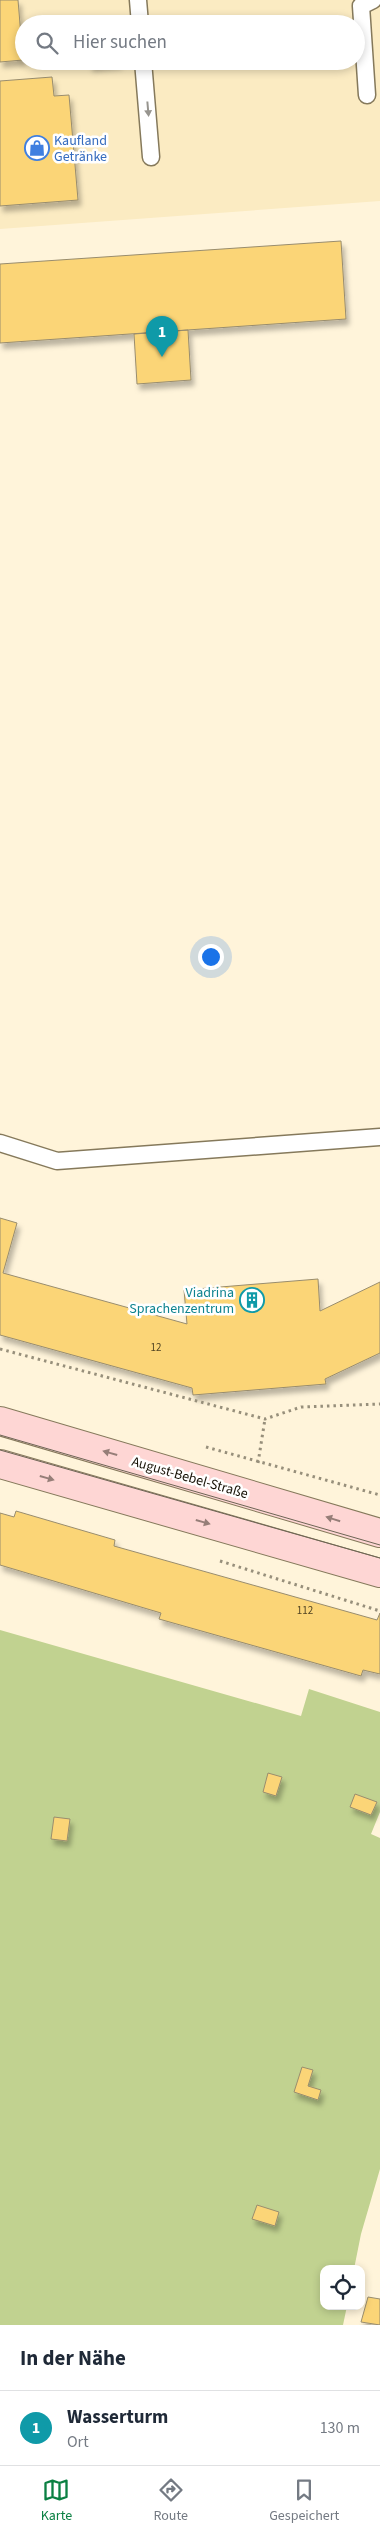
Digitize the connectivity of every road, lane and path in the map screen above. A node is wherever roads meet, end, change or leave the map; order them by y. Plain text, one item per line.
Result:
1 (138, 0) edge
2 (373, 0) edge
3 (139, 15) edge
4 (361, 15) edge
5 (144, 70) edge
6 (365, 70) edge
7 (367, 95) dead end
8 (151, 157) dead end
9 (380, 1137) edge
10 (0, 1143) edge
11 (0, 1349) edge
12 (380, 1404) edge
13 (265, 1419) junction
14 (0, 1422) edge
15 (258, 1462) junction
16 (0, 1464) edge
17 (252, 1495) junction
18 (380, 1495) edge
19 (380, 1533) edge
20 (380, 1572) edge

1 - 3 lane
2 - 4 lane
5 -> 8 lane
6 - 7 lane
9 - 10 lane
11 - 13 path
12 - 13 path
13 - 15 path
17 -> 14 street, August-Bebel-Straße
15 - 17 path
15 - 18 path
16 -> 20 street
19 -> 17 street, August-Bebel-Straße

